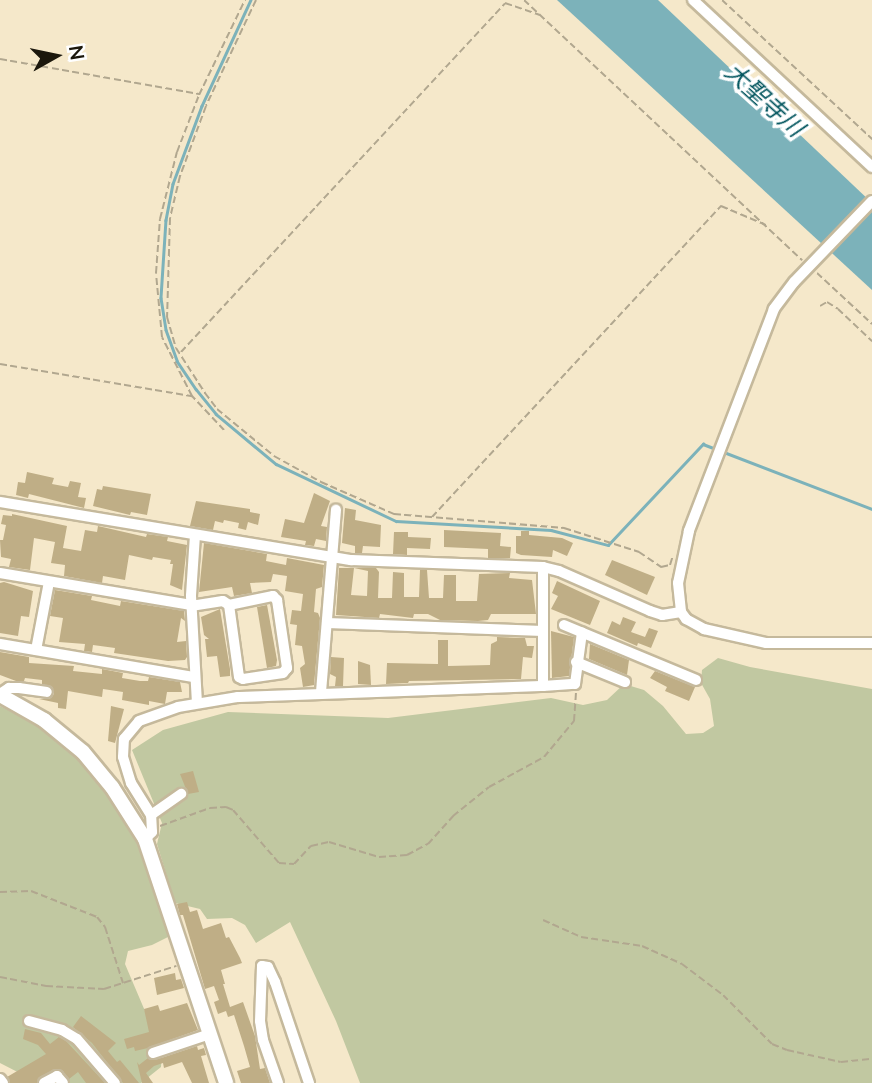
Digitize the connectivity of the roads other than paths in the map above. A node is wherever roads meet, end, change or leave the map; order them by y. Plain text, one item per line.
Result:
1 (693, 0) edge
2 (872, 167) edge
3 (872, 201) edge
4 (0, 502) edge
5 (336, 510) dead end
6 (195, 535) junction
7 (332, 558) junction
8 (543, 567) junction
9 (0, 573) edge
10 (49, 582) junction
11 (229, 605) junction
12 (191, 606) junction
13 (681, 612) junction
14 (327, 623) junction
15 (564, 625) dead end
16 (543, 631) junction
17 (582, 632) junction
18 (872, 643) edge
19 (0, 644) edge
20 (36, 649) junction
21 (576, 662) junction
22 (194, 677) junction
23 (696, 680) dead end
24 (625, 681) dead end
25 (543, 687) junction
26 (47, 692) dead end
27 (321, 692) junction
28 (0, 695) edge
29 (198, 702) junction
30 (181, 794) dead end
31 (151, 815) junction
32 (149, 833) junction
33 (29, 1021) dead end
34 (210, 1034) junction
35 (153, 1053) dead end
36 (44, 1083) edge
37 (63, 1083) edge
38 (115, 1083) edge
39 (226, 1083) edge
40 (278, 1083) edge
41 (309, 1083) edge

1 - 2 street
3 - 13 street
4 - 6 street
5 - 7 street
6 - 7 street
6 - 12 street
7 - 8 street
7 - 14 street
8 - 13 street
8 - 16 street
9 - 10 street
10 - 12 street
10 - 20 street
11 - 11 street
11 - 12 street
12 - 22 street
13 - 18 street
14 - 16 street
14 - 27 street
15 - 17 street
16 - 25 street
17 - 21 street
17 - 23 street
19 - 20 street
20 - 22 street
21 - 24 street
21 - 25 street
22 - 29 street
25 - 27 street
26 - 28 street
27 - 29 street
28 - 32 highway
29 - 31 street
30 - 31 street
31 - 32 street
32 - 34 highway
33 - 38 street
34 - 35 street
34 - 39 highway
36 - 37 street
40 - 41 street

